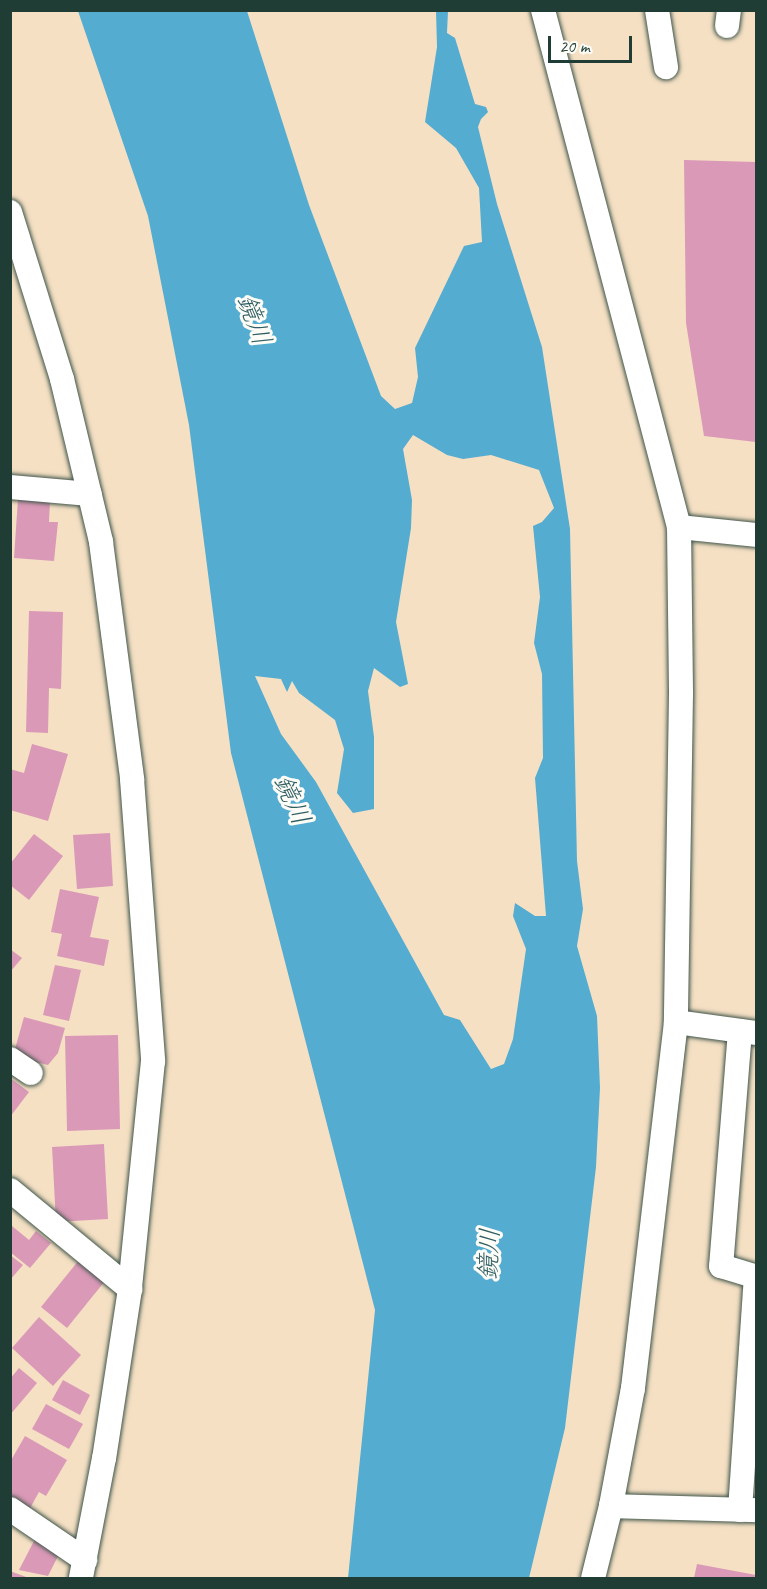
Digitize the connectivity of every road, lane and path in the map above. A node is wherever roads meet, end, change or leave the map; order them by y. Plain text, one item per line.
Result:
1 (543, 10) edge
2 (657, 10) edge
3 (666, 67) dead end
4 (10, 212) edge
5 (10, 487) edge
6 (90, 494) junction
7 (679, 527) junction
8 (756, 535) edge
9 (676, 1022) junction
10 (748, 1032) edge
11 (10, 1059) edge
12 (31, 1073) dead end
13 (16, 1203) edge
14 (756, 1278) edge
15 (130, 1289) junction
16 (611, 1506) junction
17 (10, 1509) edge
18 (748, 1510) edge
19 (83, 1569) edge
20 (593, 1578) edge

1 - 7 street
2 - 3 street
4 - 6 street
5 - 6 street
6 - 15 street
7 - 8 street
7 - 9 street
9 - 10 street
9 - 16 street
10 - 14 street
11 - 12 street
13 - 15 street
14 - 18 street
15 - 19 street
16 - 18 street
16 - 20 street
17 - 19 street

